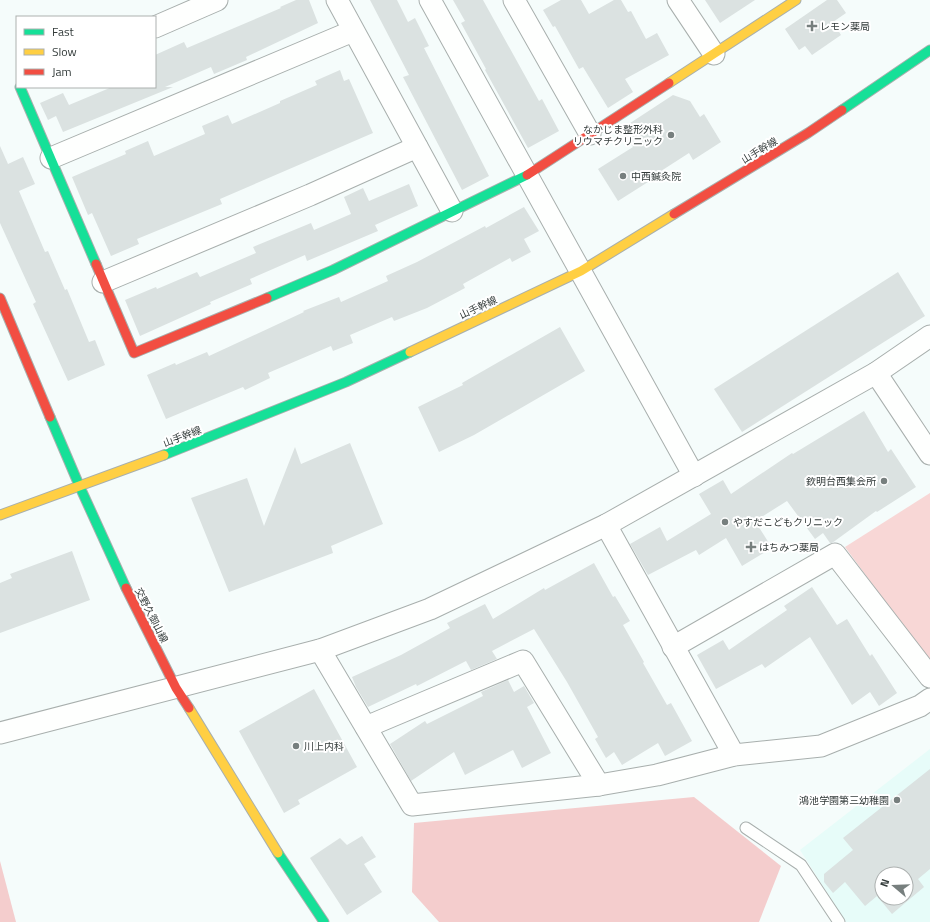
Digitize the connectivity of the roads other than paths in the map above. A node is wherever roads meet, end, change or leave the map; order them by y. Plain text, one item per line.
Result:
1 (216, 0) edge
2 (336, 0) edge
3 (430, 0) edge
4 (514, 0) edge
5 (678, 0) edge
6 (796, 0) edge
7 (190, 5) edge
8 (156, 26) edge
9 (354, 31) junction
10 (930, 50) edge
11 (714, 54) junction
12 (20, 88) edge
13 (590, 134) junction
14 (417, 147) junction
15 (51, 158) junction
16 (528, 175) junction
17 (452, 211) junction
18 (581, 270) junction
19 (104, 282) junction
20 (0, 298) edge
21 (930, 336) edge
22 (876, 373) junction
23 (930, 454) edge
24 (694, 476) junction
25 (79, 486) junction
26 (0, 515) edge
27 (606, 525) junction
28 (673, 647) junction
29 (320, 650) junction
30 (930, 677) edge
31 (176, 688) junction
32 (930, 699) edge
33 (366, 727) junction
34 (0, 733) edge
35 (734, 755) junction
36 (599, 785) junction
37 (746, 828) dead end
38 (324, 922) edge
39 (839, 922) edge

1 - 7 street
2 - 9 street
3 - 16 street
4 - 13 street
5 - 11 street
6 - 11 street
7 - 8 street
9 - 14 street
9 - 15 street
10 - 18 street, 山手幹線
11 - 13 street
12 - 15 street
13 - 16 street
14 - 17 street
14 - 19 street
15 - 19 street
16 - 17 street
16 - 18 street
17 - 19 street
18 - 24 street
18 - 25 street, 山手幹線
20 - 25 street, 交野久御山線
21 - 22 street
22 - 23 street
22 - 24 street
24 - 27 street
25 - 26 street, 山手幹線
25 - 31 street, 交野久御山線
27 - 28 street
27 - 29 street
28 - 30 street
28 - 35 street
29 - 31 street
29 - 33 street
31 - 34 street
31 - 38 street, 交野久御山線
32 - 35 street
33 - 36 street
33 - 36 street
35 - 36 street
37 - 39 lane

